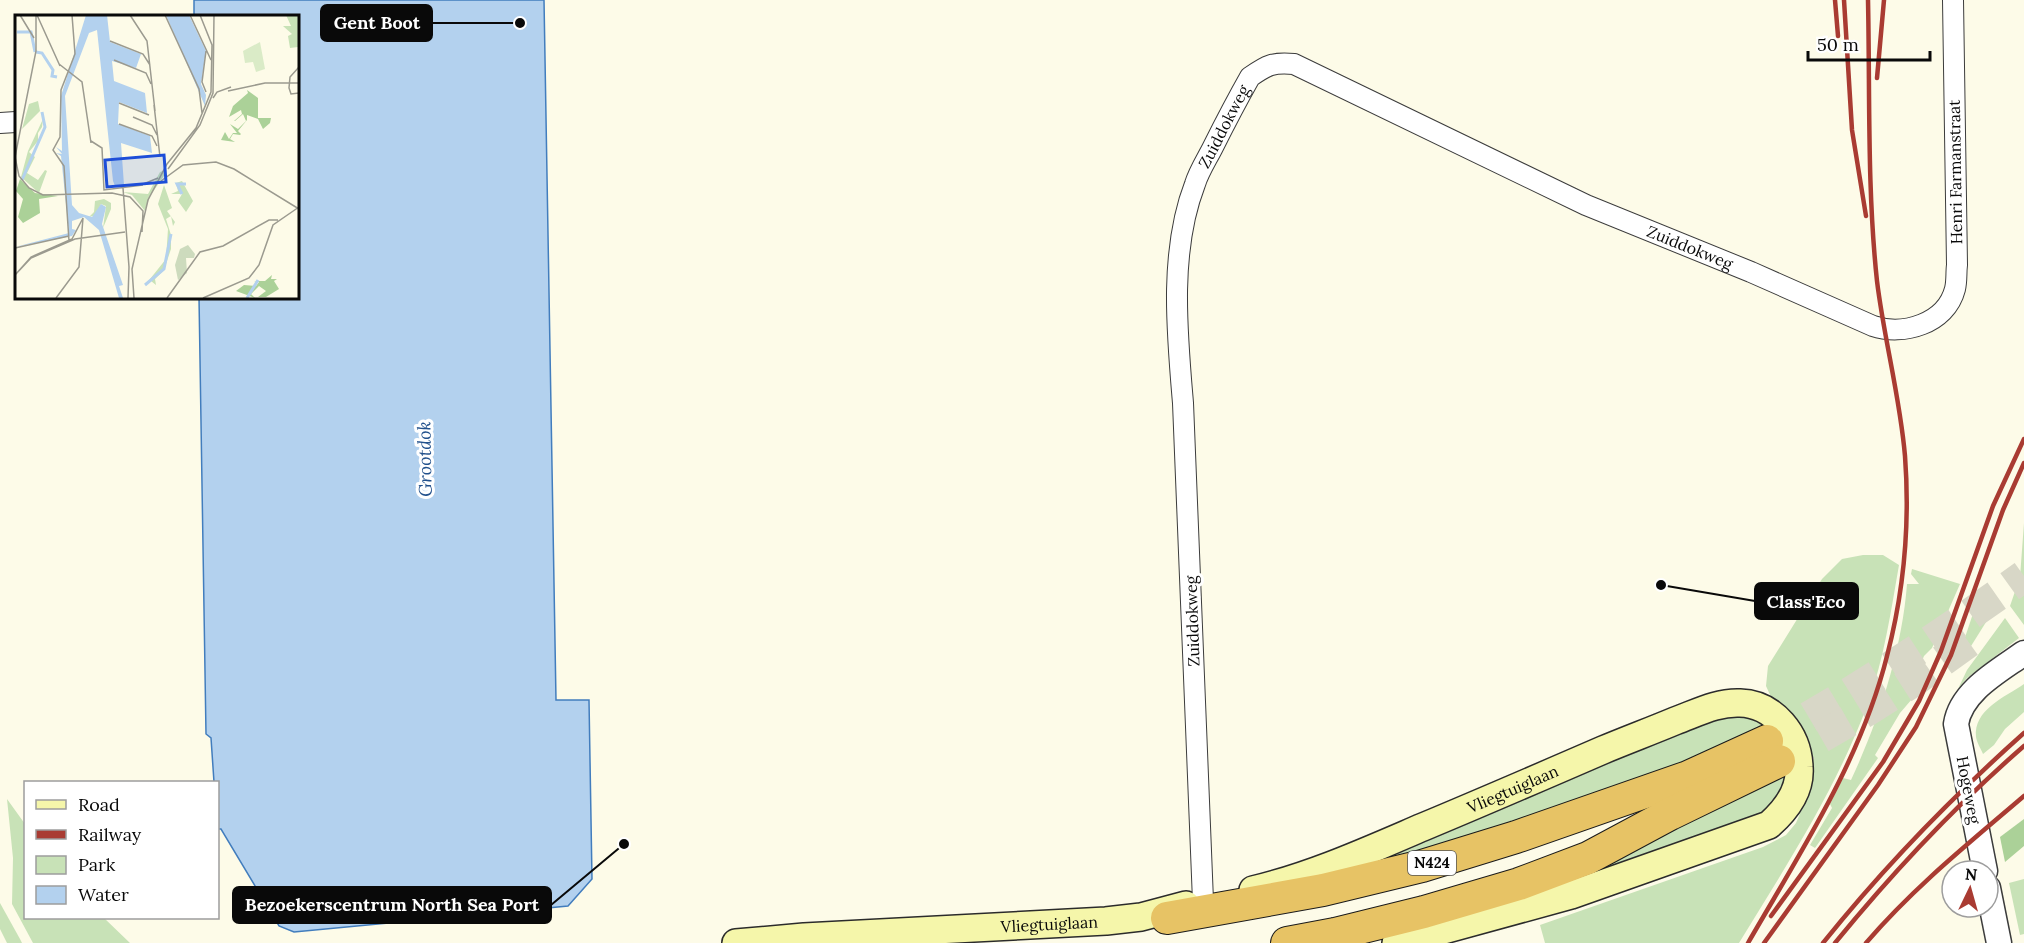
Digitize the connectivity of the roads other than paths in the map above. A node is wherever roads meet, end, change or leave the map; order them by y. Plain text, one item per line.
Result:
1 (1953, 0) edge
2 (15, 122) edge
3 (0, 123) edge
4 (1917, 327) joint
5 (2024, 652) edge
6 (1983, 859) edge
7 (1203, 901) junction
8 (1154, 917) junction
9 (1994, 919) edge
10 (800, 940) edge
11 (736, 943) edge
12 (1287, 943) edge
13 (1396, 943) edge
14 (1999, 943) edge

1 - 4 street, Henri Farmanstraat
2 - 3 street
4 - 7 street, Zuiddokweg
5 - 6 street, Hogeweg
7 - 8 main road, Vliegtuiglaan / N424
7 - 13 main road, Vliegtuiglaan / N424
8 - 10 main road, Vliegtuiglaan / N424
8 - 12 highway, N424
9 - 14 street
10 - 11 main road, Vliegtuiglaan

